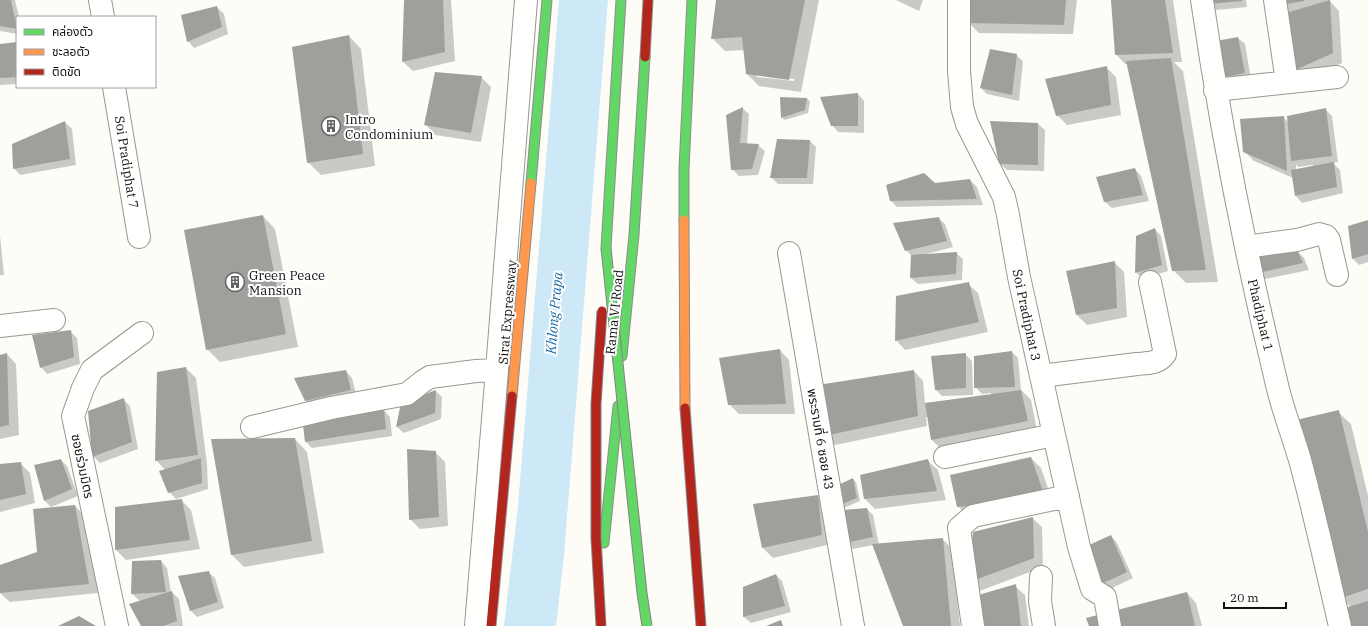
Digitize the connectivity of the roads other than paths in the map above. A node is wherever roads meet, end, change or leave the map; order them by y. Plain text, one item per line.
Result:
1 (100, 0) edge
2 (526, 0) edge
3 (547, 0) edge
4 (621, 0) edge
5 (648, 0) edge
6 (692, 0) edge
7 (959, 0) edge
8 (1202, 0) edge
9 (1275, 0) edge
10 (103, 16) edge
11 (1337, 77) dead end
12 (1287, 82) junction
13 (114, 88) edge
14 (1215, 90) junction
15 (139, 237) dead end
16 (1246, 247) junction
17 (606, 248) junction
18 (789, 253) dead end
19 (1337, 275) dead end
20 (1150, 282) dead end
21 (54, 320) dead end
22 (0, 326) edge
23 (142, 333) dead end
24 (497, 370) junction
25 (1041, 376) junction
26 (252, 427) dead end
27 (1054, 435) junction
28 (945, 457) dead end
29 (1068, 496) junction
30 (1041, 577) dead end
31 (117, 626) edge
32 (476, 626) edge
33 (492, 626) edge
34 (597, 626) edge
35 (601, 626) edge
36 (647, 626) edge
37 (701, 626) edge
38 (853, 626) edge
39 (973, 626) edge
40 (1044, 626) edge
41 (1110, 626) edge
42 (1340, 626) edge

1 - 10 street
2 - 24 street
3 - 33 main road, Sirat Expressway
4 - 17 main road
5 - 34 main road, Rama VI Road
6 - 37 main road
7 - 25 street, Soi Pradiphat 3
8 - 14 street, Phadiphat 1
9 - 12 street
11 - 12 street
12 - 14 street
13 - 15 street, Soi Pradiphat 7
14 - 16 street, Phadiphat 1
16 - 19 street
16 - 42 street, Phadiphat 1
17 - 35 main road, bridge
17 - 36 main road, bridge
18 - 38 street, พระรามที่ 6 ซอย 43
20 - 25 street
21 - 22 street
23 - 31 street, ซอยร่วมมิตร
24 - 26 street
24 - 32 street
25 - 27 street, Soi Pradiphat 3
27 - 28 street
27 - 29 street, Soi Pradiphat 3
29 - 39 street
29 - 41 street, Soi Pradiphat 3
30 - 40 street

